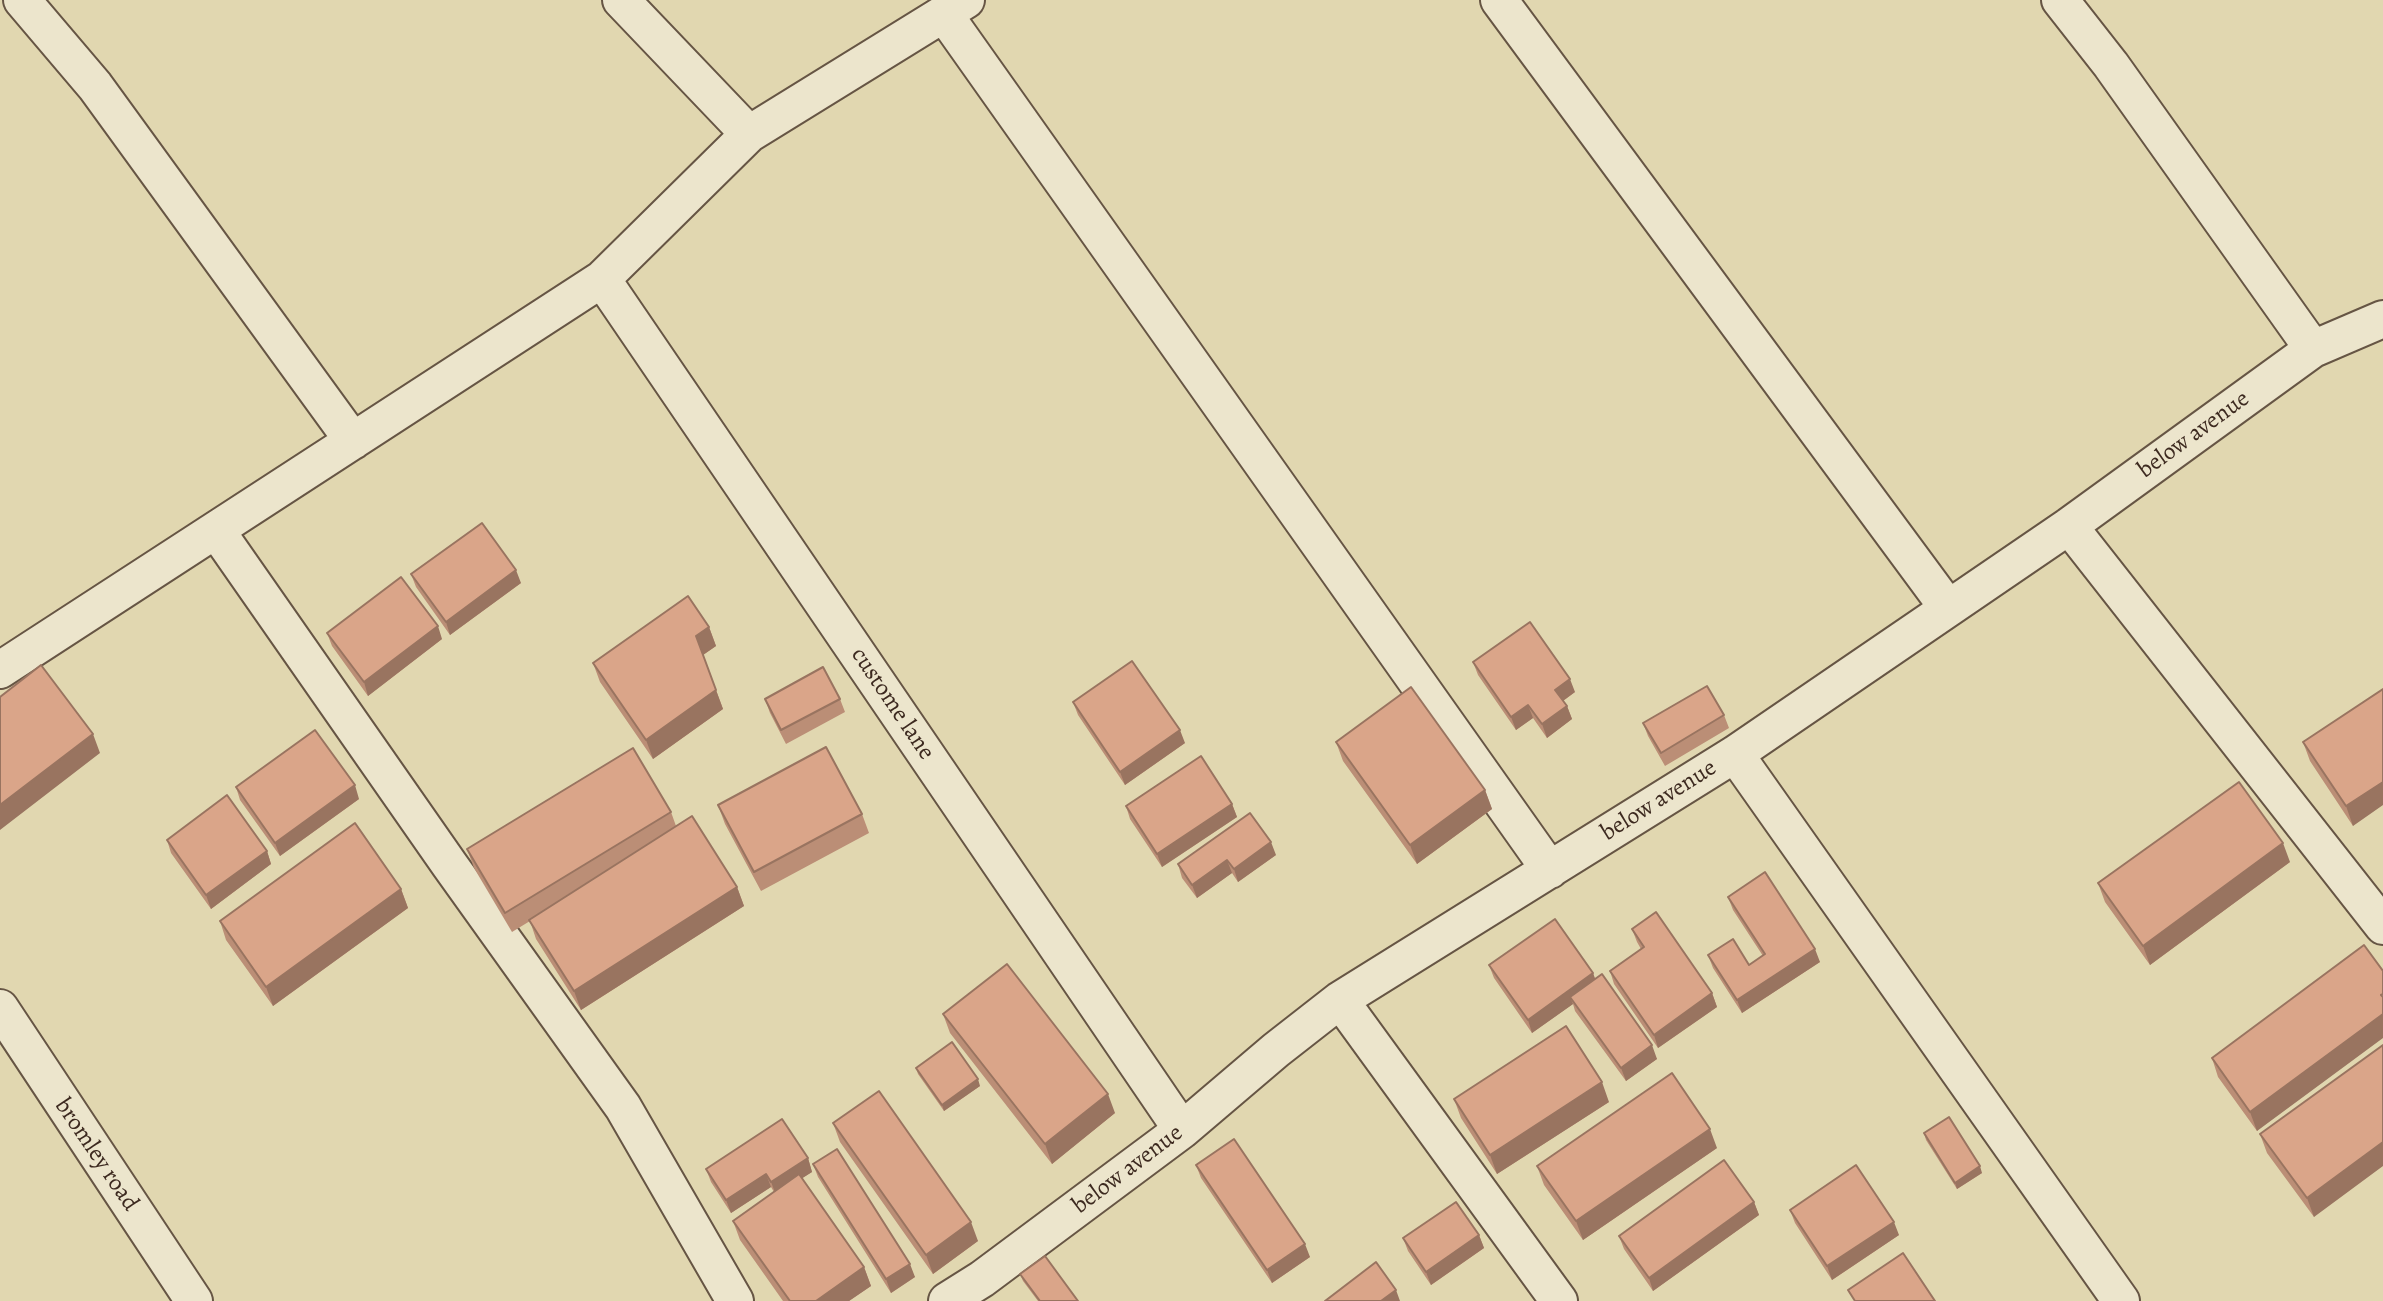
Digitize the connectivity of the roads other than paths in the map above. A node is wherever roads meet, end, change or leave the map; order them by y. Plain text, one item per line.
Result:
1 (22, 0) edge
2 (621, 0) edge
3 (1499, 0) edge
4 (2060, 0) edge
5 (955, 7) edge
6 (749, 134) junction
7 (602, 279) junction
8 (2383, 319) edge
9 (2313, 349) junction
10 (353, 441) junction
11 (2069, 526) junction
12 (216, 530) junction
13 (1948, 608) junction
14 (0, 670) edge
15 (1735, 754) junction
16 (1550, 870) junction
17 (2383, 926) edge
18 (1340, 1000) junction
19 (0, 1008) edge
20 (1182, 1130) junction
21 (989, 1290) edge
22 (194, 1301) edge
23 (735, 1301) edge
24 (947, 1301) edge
25 (1559, 1301) edge
26 (2121, 1301) edge

1 - 10 street
2 - 6 street
3 - 13 street
4 - 9 street
5 - 6 street
5 - 16 street
6 - 7 street
7 - 10 street
7 - 20 street, custome lane
8 - 9 street, below avenue
9 - 11 street, below avenue
10 - 12 street
11 - 13 street, below avenue
11 - 17 street
12 - 14 street
12 - 23 street
13 - 15 street, below avenue
15 - 16 street, below avenue
15 - 26 street
16 - 18 street, below avenue
18 - 20 street, below avenue
18 - 25 street
19 - 22 street, bromley road
20 - 21 street, below avenue
21 - 24 street, below avenue

